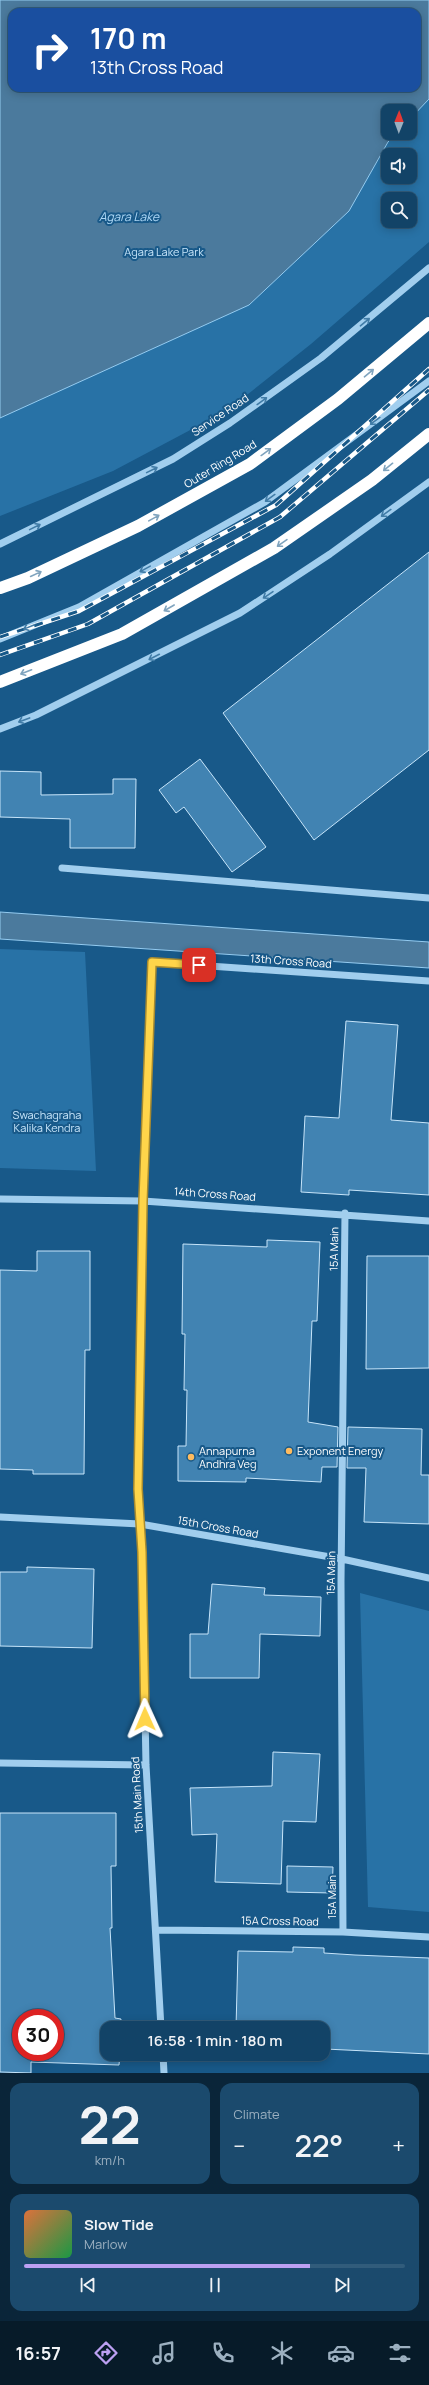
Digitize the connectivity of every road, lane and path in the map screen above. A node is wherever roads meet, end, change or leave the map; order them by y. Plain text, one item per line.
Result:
1 (429, 268) edge
2 (429, 322) edge
3 (429, 381) edge
4 (429, 434) edge
5 (429, 482) edge
6 (0, 544) edge
7 (0, 588) edge
8 (0, 639) edge
9 (0, 682) edge
10 (0, 728) edge
11 (62, 868) dead end
12 (429, 898) edge
13 (152, 962) joint
14 (429, 981) edge
15 (0, 1199) edge
16 (143, 1201) junction
17 (345, 1213) junction
18 (429, 1221) edge
19 (0, 1517) edge
20 (140, 1524) junction
21 (342, 1559) junction
22 (429, 1578) edge
23 (0, 1763) edge
24 (146, 1765) junction
25 (156, 1930) junction
26 (343, 1932) junction
27 (429, 1936) edge
28 (161, 2021) edge
29 (163, 2061) edge
30 (164, 2073) edge

6 -> 1 street, Service Road
7 -> 2 highway, Outer Ring Road
3 -> 8 street
4 -> 9 highway
5 -> 10 street
11 - 12 street
13 - 14 street, 13th Cross Road
13 - 16 street, 15th Main Road
15 - 16 street, 14th Cross Road
16 - 17 street, 14th Cross Road
16 - 20 street, 15th Main Road
17 - 18 street, 14th Cross Road
17 - 21 street, 15A Main
19 - 20 street, 15th Cross Road
20 - 21 street, 15th Cross Road
20 - 24 street, 15th Main Road
21 - 22 street, 15th Cross Road
21 - 26 street, 15A Main
23 - 24 street
24 - 25 street, 15th Main Road
25 - 26 street, 15A Cross Road
25 - 28 street, 15th Main Road
26 - 27 street, 15A Cross Road
29 - 30 street

